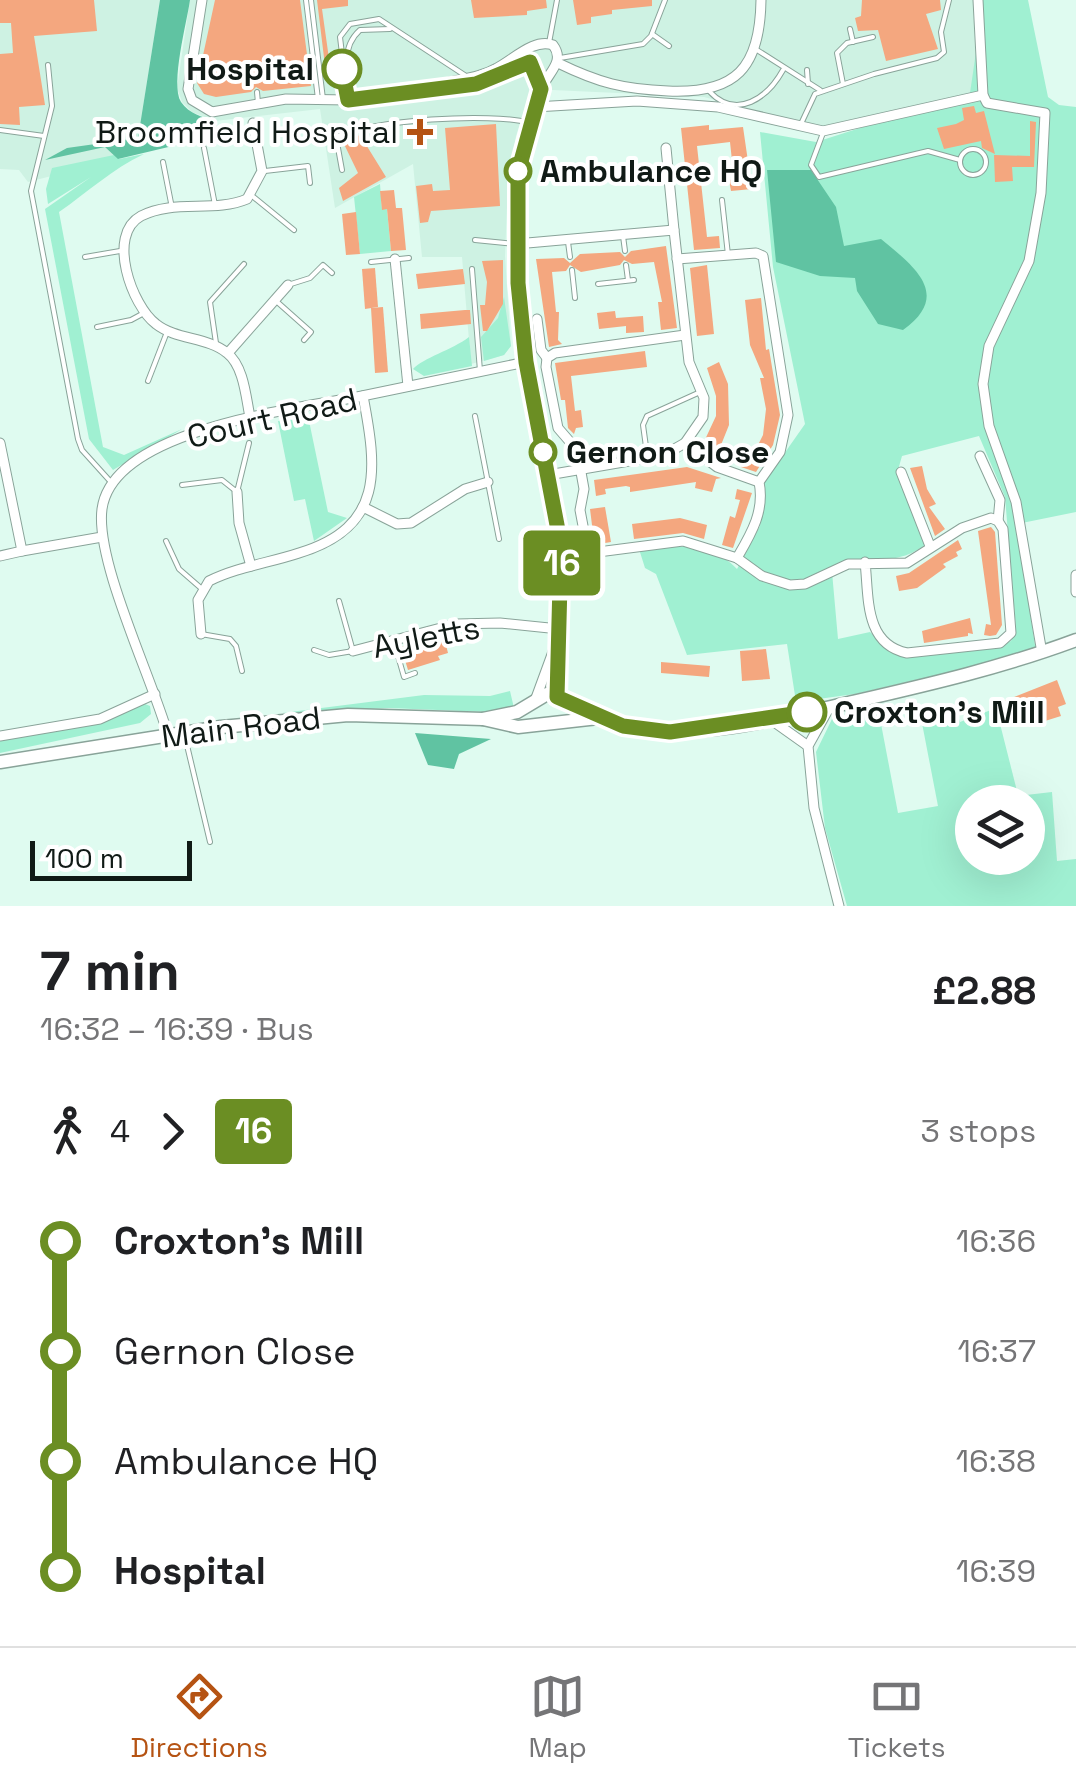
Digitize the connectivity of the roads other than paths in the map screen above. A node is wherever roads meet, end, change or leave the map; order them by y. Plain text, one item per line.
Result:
1 (202, 0) edge
2 (308, 0) edge
3 (558, 0) edge
4 (665, 0) edge
5 (761, 0) edge
6 (949, 0) edge
7 (978, 0) edge
8 (395, 30) junction
9 (850, 30) dead end
10 (652, 34) junction
11 (873, 37) dead end
12 (853, 42) junction
13 (549, 43) junction
14 (669, 46) dead end
15 (532, 48) junction
16 (754, 49) junction
17 (558, 61) junction
18 (48, 65) dead end
19 (532, 66) junction
20 (898, 68) junction
21 (783, 70) junction
22 (807, 70) dead end
23 (549, 72) junction
24 (871, 75) junction
25 (901, 75) dead end
26 (466, 76) junction
27 (873, 82) dead end
28 (808, 84) junction
29 (842, 84) junction
30 (541, 89) junction
31 (706, 90) junction
32 (825, 90) junction
33 (422, 91) junction
34 (983, 95) junction
35 (258, 99) junction
36 (320, 99) junction
37 (352, 100) junction
38 (535, 108) junction
39 (253, 123) joint
40 (530, 123) junction
41 (800, 126) junction
42 (0, 130) edge
43 (823, 131) junction
44 (44, 136) junction
45 (204, 148) dead end
46 (666, 148) dead end
47 (960, 160) junction
48 (163, 162) dead end
49 (342, 170) dead end
50 (262, 172) junction
51 (310, 183) dead end
52 (251, 195) junction
53 (722, 200) dead end
54 (214, 205) junction
55 (172, 208) junction
56 (294, 230) dead end
57 (674, 230) junction
58 (624, 236) junction
59 (475, 240) dead end
60 (568, 242) junction
61 (516, 244) junction
62 (125, 250) junction
63 (625, 252) dead end
64 (728, 254) junction
65 (570, 257) dead end
66 (85, 258) dead end
67 (408, 258) dead end
68 (677, 258) junction
69 (395, 259) junction
70 (371, 262) dead end
71 (244, 264) dead end
72 (626, 264) dead end
73 (472, 269) dead end
74 (572, 270) dead end
75 (332, 273) dead end
76 (288, 284) joint
77 (598, 284) dead end
78 (575, 298) dead end
79 (275, 300) junction
80 (144, 313) junction
81 (537, 319) dead end
82 (97, 327) dead end
83 (167, 332) junction
84 (686, 335) junction
85 (304, 340) dead end
86 (217, 347) junction
87 (228, 353) junction
88 (548, 358) junction
89 (526, 362) junction
90 (480, 371) junction
91 (148, 381) dead end
92 (408, 386) junction
93 (702, 391) junction
94 (362, 396) junction
95 (475, 416) dead end
96 (250, 417) junction
97 (0, 442) edge
98 (250, 443) dead end
99 (685, 443) junction
100 (980, 456) dead end
101 (648, 459) junction
102 (581, 468) junction
103 (902, 472) dead end
104 (548, 475) junction
105 (488, 482) junction
106 (759, 482) junction
107 (113, 484) junction
108 (182, 485) dead end
109 (237, 492) junction
110 (363, 507) junction
111 (998, 521) junction
112 (102, 538) junction
113 (499, 540) dead end
114 (166, 542) dead end
115 (930, 546) junction
116 (22, 551) junction
117 (0, 556) edge
118 (737, 558) junction
119 (865, 562) junction
120 (251, 566) junction
121 (1076, 575) edge
122 (202, 590) junction
123 (1076, 592) edge
124 (339, 601) dead end
125 (559, 629) junction
126 (201, 634) joint
127 (1076, 640) edge
128 (394, 642) junction
129 (557, 642) junction
130 (314, 650) dead end
131 (353, 651) junction
132 (1042, 653) junction
133 (242, 671) dead end
134 (416, 673) dead end
135 (155, 694) junction
136 (559, 699) junction
137 (535, 701) junction
138 (830, 707) junction
139 (600, 718) junction
140 (769, 719) junction
141 (483, 720) junction
142 (546, 724) junction
143 (184, 732) junction
144 (168, 734) junction
145 (0, 736) edge
146 (808, 746) junction
147 (0, 762) edge
148 (210, 842) dead end
149 (839, 906) edge

1 - 35 street
2 - 36 lane
3 - 13 lane
4 - 10 lane
5 - 16 street
6 - 20 lane
7 - 34 street
8 - 26 lane
8 - 37 lane
8 - 37 lane
9 - 12 lane
10 - 14 lane
10 - 17 lane
11 - 12 lane
12 - 29 lane
13 - 15 street
13 - 17 street
15 - 19 street
15 - 26 street
16 - 21 lane
16 - 31 street
17 - 23 street
17 - 31 street
18 - 44 lane
19 - 23 street
19 - 30 street
19 - 33 street
20 - 24 lane
20 - 25 lane
21 - 28 lane
21 - 31 lane
22 - 28 lane
23 - 30 street
24 - 27 lane
24 - 29 lane
26 - 33 street
28 - 32 lane
29 - 32 lane
30 - 38 street
32 - 41 lane
33 - 37 street
34 - 43 street
34 - 132 street
35 - 36 street
35 - 39 lane
36 - 37 street
38 - 40 street
38 - 41 street
39 - 50 street
40 - 49 lane
40 - 61 street
41 - 43 street
42 - 44 lane
43 - 47 lane
44 - 107 lane
45 - 54 lane
46 - 57 street
47 - 47 lane
48 - 55 lane
50 - 51 lane
50 - 52 street
52 - 54 street
52 - 56 lane
53 - 64 lane
54 - 55 street
55 - 62 street
57 - 58 street
57 - 68 street
58 - 60 street
58 - 63 lane
59 - 61 lane
60 - 61 street
60 - 65 lane
61 - 89 street
62 - 66 lane
62 - 80 street
64 - 68 street
64 - 106 street
67 - 69 lane
68 - 84 street
69 - 70 lane
69 - 92 street
71 - 86 lane
72 - 77 lane
73 - 90 lane
74 - 78 lane
75 - 76 lane
76 - 79 street
79 - 85 lane
79 - 87 street
80 - 82 lane
80 - 83 street
81 - 88 street
83 - 86 street
83 - 91 lane
84 - 88 street
84 - 93 street
86 - 87 street
87 - 96 street
88 - 102 street
89 - 90 street, Court Road
89 - 104 street
90 - 92 street, Court Road
92 - 94 street, Court Road
93 - 99 street
93 - 101 lane
94 - 96 street, Court Road
94 - 110 street
95 - 105 lane
96 - 107 street, Court Road
97 - 116 street
98 - 109 lane
99 - 101 street
99 - 106 street
100 - 111 street
101 - 102 street
102 - 104 street
102 - 118 street
103 - 115 street
104 - 125 street
105 - 110 street
105 - 113 lane
106 - 118 street
107 - 112 street
108 - 109 lane
109 - 120 street
110 - 120 street
111 - 115 street
111 - 119 street
112 - 116 street
112 - 135 street
114 - 122 lane
115 - 119 street
116 - 117 street
118 - 119 street
120 - 122 street
121 - 123 street
122 - 126 street
124 - 131 lane
125 - 128 street, Ayletts
125 - 129 street
126 - 133 lane
127 - 132 main road, Main Road
128 - 131 street, Ayletts
128 - 134 lane
129 - 136 street
129 - 137 street
130 - 131 lane
132 - 138 main road, Main Road
135 - 144 street
135 - 145 street, Main Road
136 - 137 main road, Main Road
136 - 139 main road, Main Road
136 - 142 main road
137 - 141 main road, Main Road
137 - 142 main road
138 - 140 main road, Main Road
138 - 146 street
139 - 140 main road, Main Road
139 - 142 main road, Main Road
140 - 146 street
141 - 142 main road, Main Road
141 - 143 main road, Main Road
143 - 144 main road, Main Road
143 - 148 lane
144 - 147 main road, Main Road
146 - 149 street

